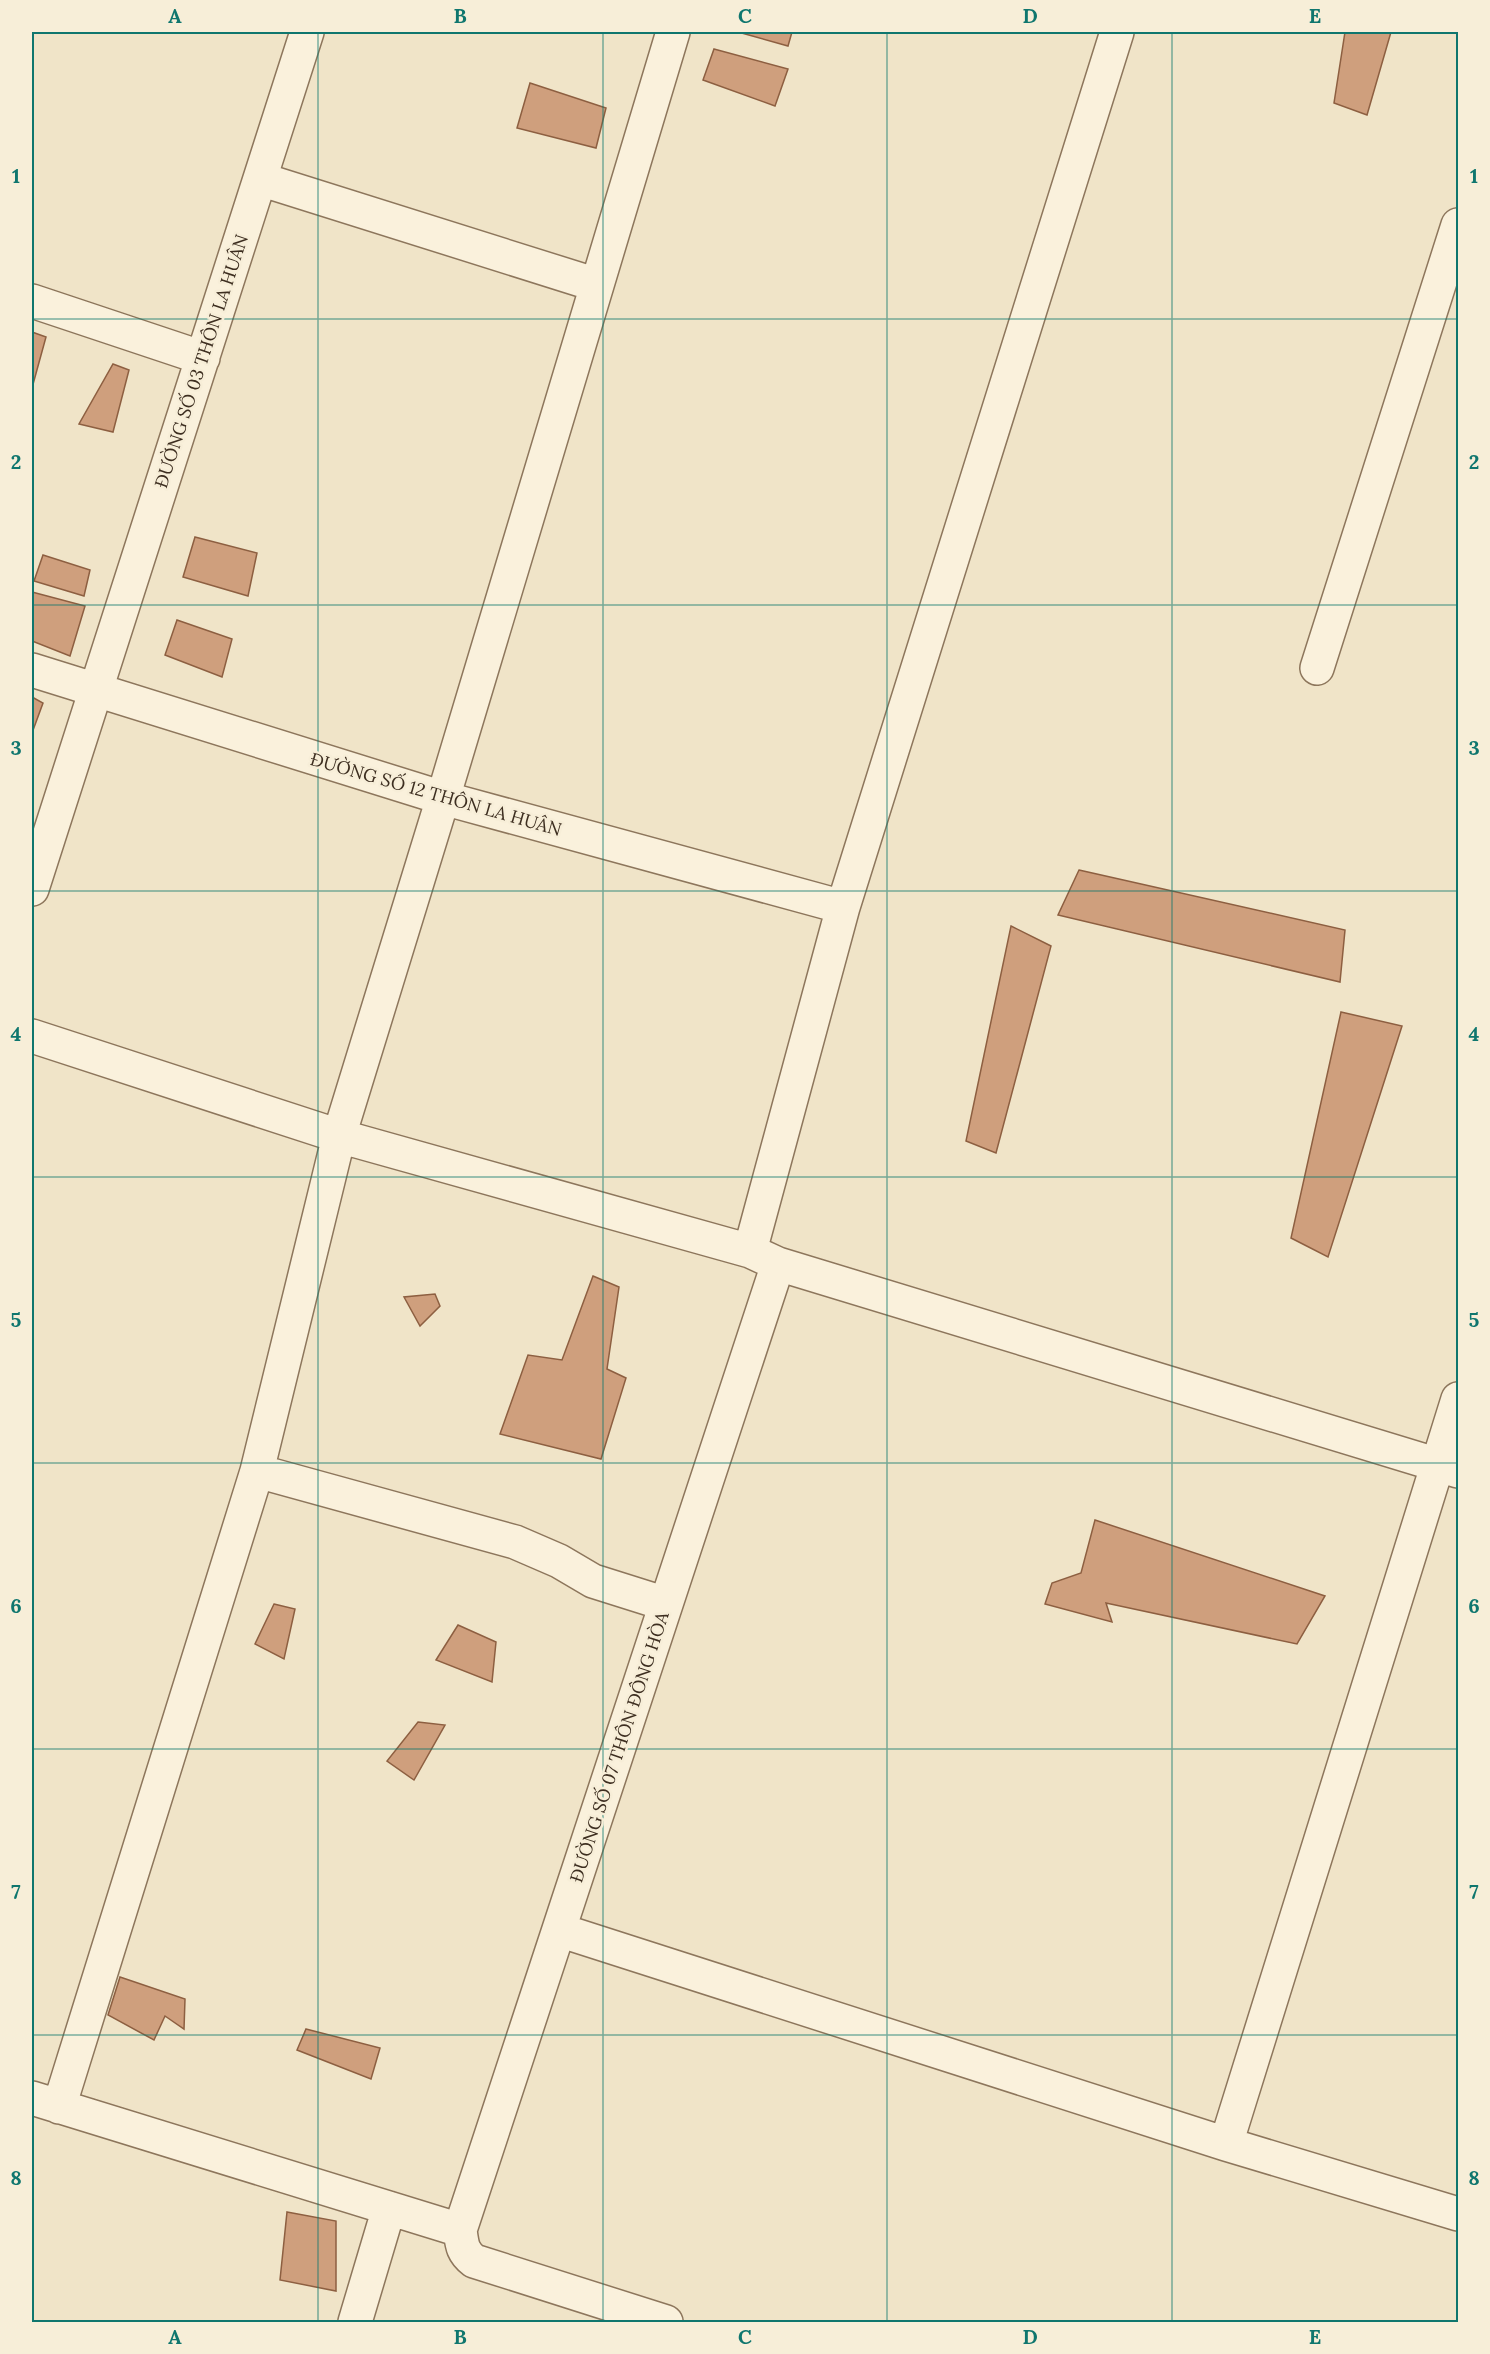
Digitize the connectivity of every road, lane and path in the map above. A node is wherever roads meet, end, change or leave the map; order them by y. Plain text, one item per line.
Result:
1 (307, 32) edge
2 (673, 32) edge
3 (1117, 32) edge
4 (260, 179) junction
5 (1458, 225) edge
6 (597, 285) junction
7 (32, 301) edge
8 (203, 358) junction
9 (1317, 668) dead end
10 (32, 670) edge
11 (95, 691) junction
12 (443, 798) junction
13 (32, 889) edge
14 (843, 907) junction
15 (32, 1036) edge
16 (339, 1136) junction
17 (764, 1257) junction
18 (1458, 1399) edge
19 (1448, 1468) edge
20 (257, 1471) junction
21 (666, 1604) junction
22 (559, 1930) junction
23 (45, 2102) edge
24 (1226, 2144) junction
25 (389, 2208) junction
26 (1458, 2214) edge
27 (460, 2230) junction
28 (355, 2322) edge
29 (666, 2322) edge

1 - 4 street, ĐƯỜNG SỐ 03 THÔN LA HUÂN
2 - 6 street
3 - 14 street, ĐƯỜNG SỐ 07 THÔN ĐÔNG HÒA
4 - 6 street
4 - 8 street, ĐƯỜNG SỐ 03 THÔN LA HUÂN
5 - 9 street
6 - 12 street
7 - 8 street
8 - 11 street, ĐƯỜNG SỐ 03 THÔN LA HUÂN
10 - 11 street, ĐƯỜNG SỐ 12 THÔN LA HUÂN
11 - 12 street, ĐƯỜNG SỐ 12 THÔN LA HUÂN
11 - 13 street, ĐƯỜNG SỐ 03 THÔN LA HUÂN
12 - 14 street, ĐƯỜNG SỐ 12 THÔN LA HUÂN
12 - 16 street
14 - 17 street, ĐƯỜNG SỐ 07 THÔN ĐÔNG HÒA
15 - 16 street
16 - 17 street
16 - 20 street
17 - 19 street
17 - 21 street, ĐƯỜNG SỐ 07 THÔN ĐÔNG HÒA
18 - 19 street
19 - 24 street
20 - 21 street
20 - 23 street
21 - 22 street, ĐƯỜNG SỐ 07 THÔN ĐÔNG HÒA
22 - 24 street
22 - 27 street, ĐƯỜNG SỐ 07 THÔN ĐÔNG HÒA
23 - 25 street
24 - 26 street
25 - 27 street
25 - 28 street
27 - 29 street

